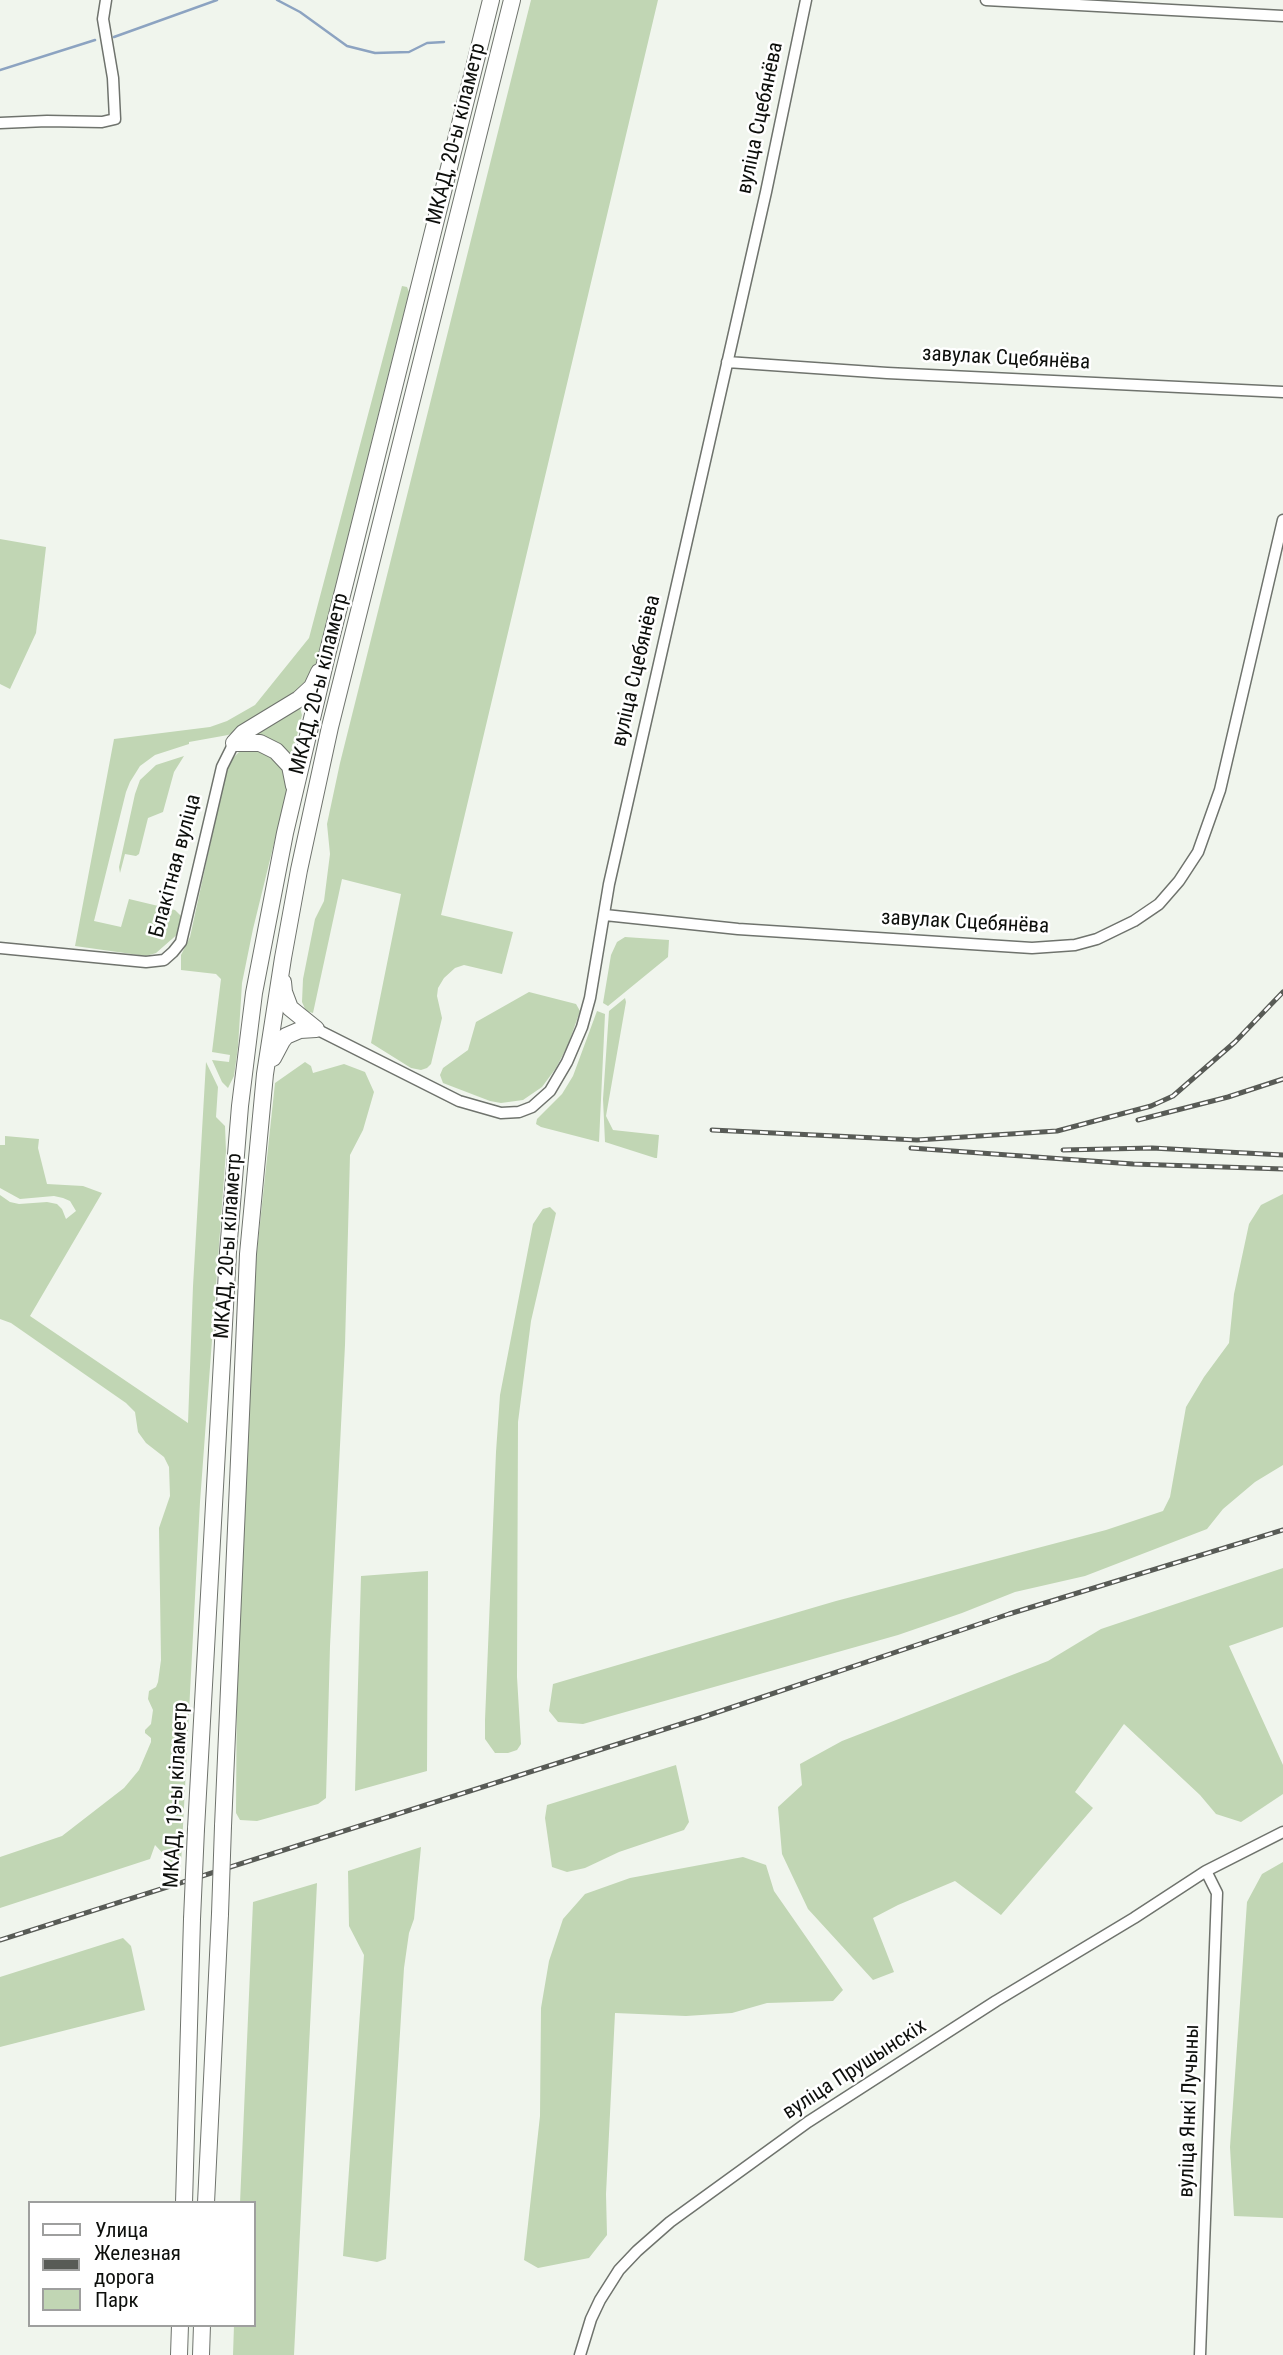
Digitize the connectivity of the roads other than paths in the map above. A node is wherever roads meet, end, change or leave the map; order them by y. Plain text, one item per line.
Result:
1 (106, 0) edge
2 (491, 0) edge
3 (512, 0) edge
4 (806, 0) edge
5 (986, 0) edge
6 (1283, 16) edge
7 (0, 123) edge
8 (727, 362) junction
9 (1283, 392) edge
10 (1283, 520) edge
11 (327, 655) junction
12 (234, 743) junction
13 (295, 797) junction
14 (605, 915) junction
15 (0, 948) edge
16 (283, 958) junction
17 (316, 1029) junction
18 (265, 1074) junction
19 (219, 1389) joint
20 (1283, 1832) edge
21 (1206, 1871) junction
22 (184, 2201) edge
23 (206, 2201) edge
24 (180, 2327) edge
25 (202, 2327) edge
26 (179, 2355) edge
27 (201, 2355) edge
28 (580, 2355) edge
29 (1200, 2355) edge

1 - 7 street
2 - 11 highway, МКАД, 20-ы кіламетр
3 - 16 highway, МКАД, 20-ы кіламетр
4 - 8 street, вуліца Сцебянёва
5 - 6 street
8 - 9 street, завулак Сцебянёва
8 - 14 street, вуліца Сцебянёва
10 - 14 street, завулак Сцебянёва
11 - 12 highway
11 - 13 highway, МКАД, 20-ы кіламетр
12 - 13 highway
12 - 15 street, Блакітная вуліца
13 - 19 highway, МКАД, 20-ы кіламетр
14 - 17 street, вуліца Сцебянёва
16 - 17 highway
16 - 18 highway, МКАД, 20-ы кіламетр
17 - 18 highway
18 - 23 highway, МКАД, 20-ы кіламетр, bridge
19 - 22 highway, МКАД, 19-ы кіламетр, bridge
20 - 21 street, вуліца Прушынскіх
21 - 28 street, вуліца Прушынскіх
21 - 29 street, вуліца Янкі Лучыны
24 - 26 highway
25 - 27 highway

